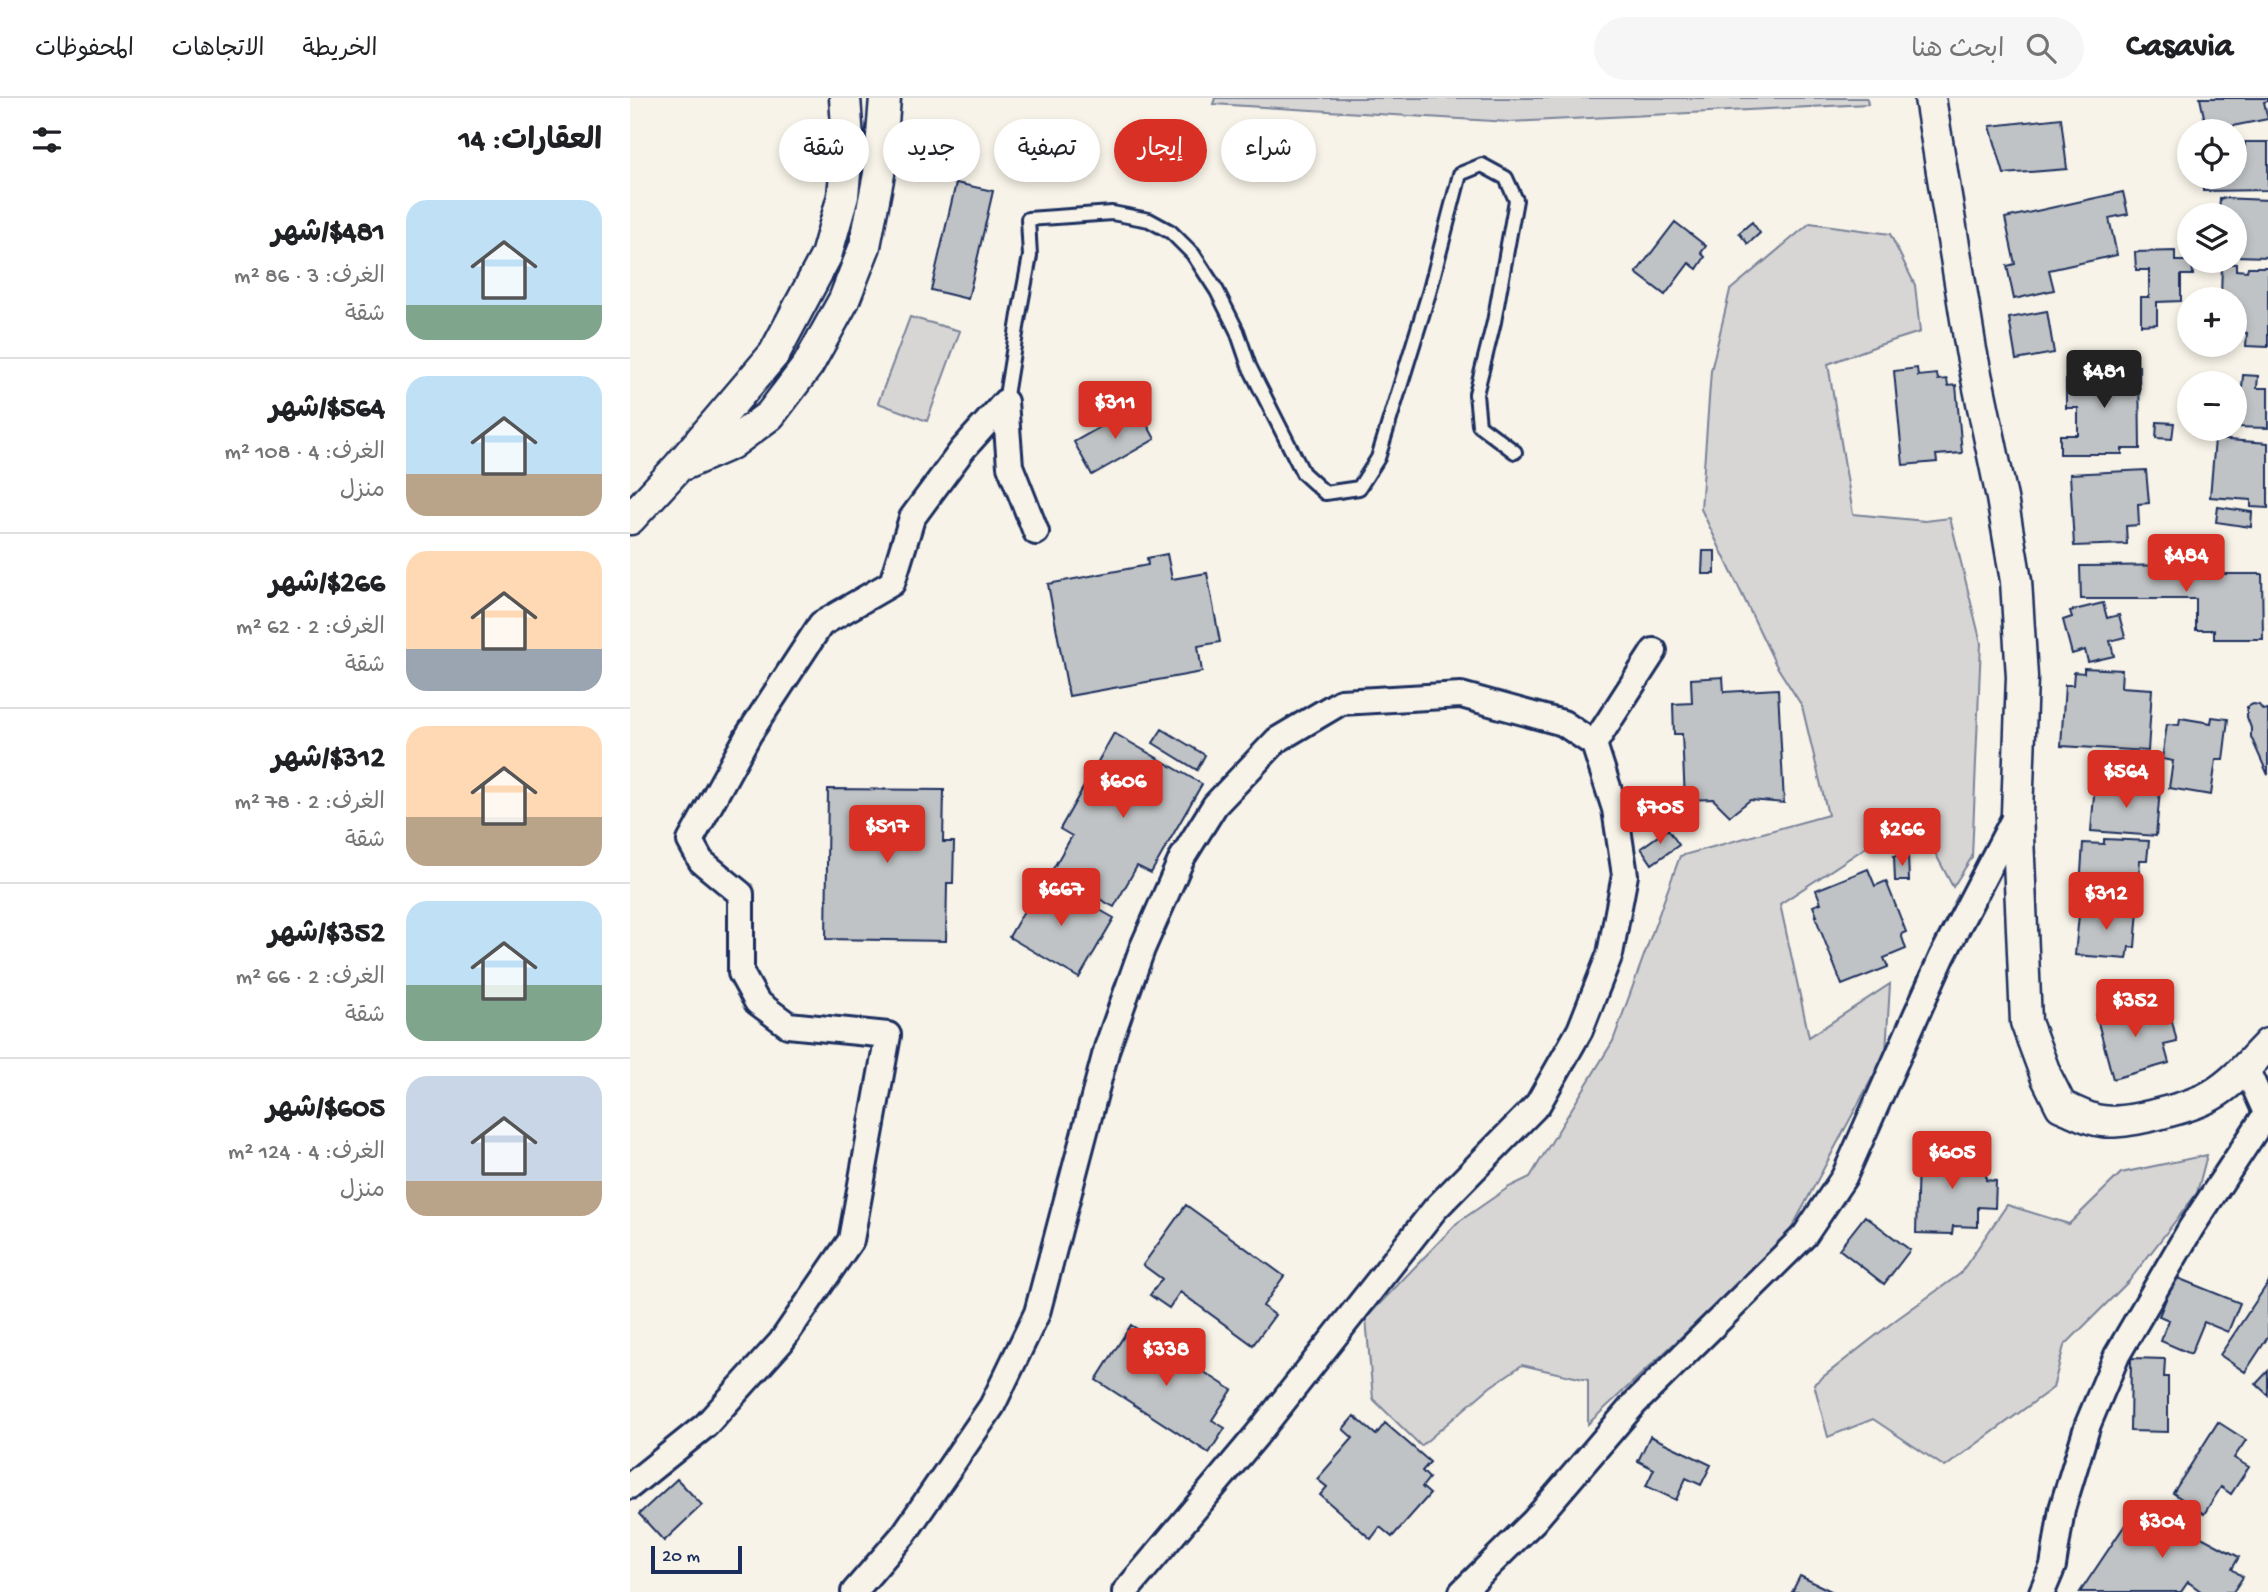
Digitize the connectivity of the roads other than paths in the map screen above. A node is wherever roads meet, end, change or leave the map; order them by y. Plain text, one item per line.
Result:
1 (845, 98) edge
2 (885, 98) edge
3 (1930, 98) edge
4 (1006, 402) junction
5 (1515, 452) dead end
6 (678, 467) junction
7 (630, 519) edge
8 (1036, 532) dead end
9 (1654, 651) dead end
10 (1594, 744) junction
11 (2017, 813) junction
12 (2268, 1044) edge
13 (2246, 1068) junction
14 (2267, 1116) edge
15 (630, 1486) edge
16 (854, 1592) edge
17 (1125, 1592) edge
18 (1462, 1592) edge
19 (2042, 1592) edge

1 - 6 street
2 - 6 street
3 - 11 street
4 - 5 lane
4 - 8 street
4 - 15 street
6 - 7 street
9 - 10 street
10 - 16 street
10 - 17 street
11 - 13 street
11 - 18 street
12 - 13 street
13 - 14 street
14 - 19 street

